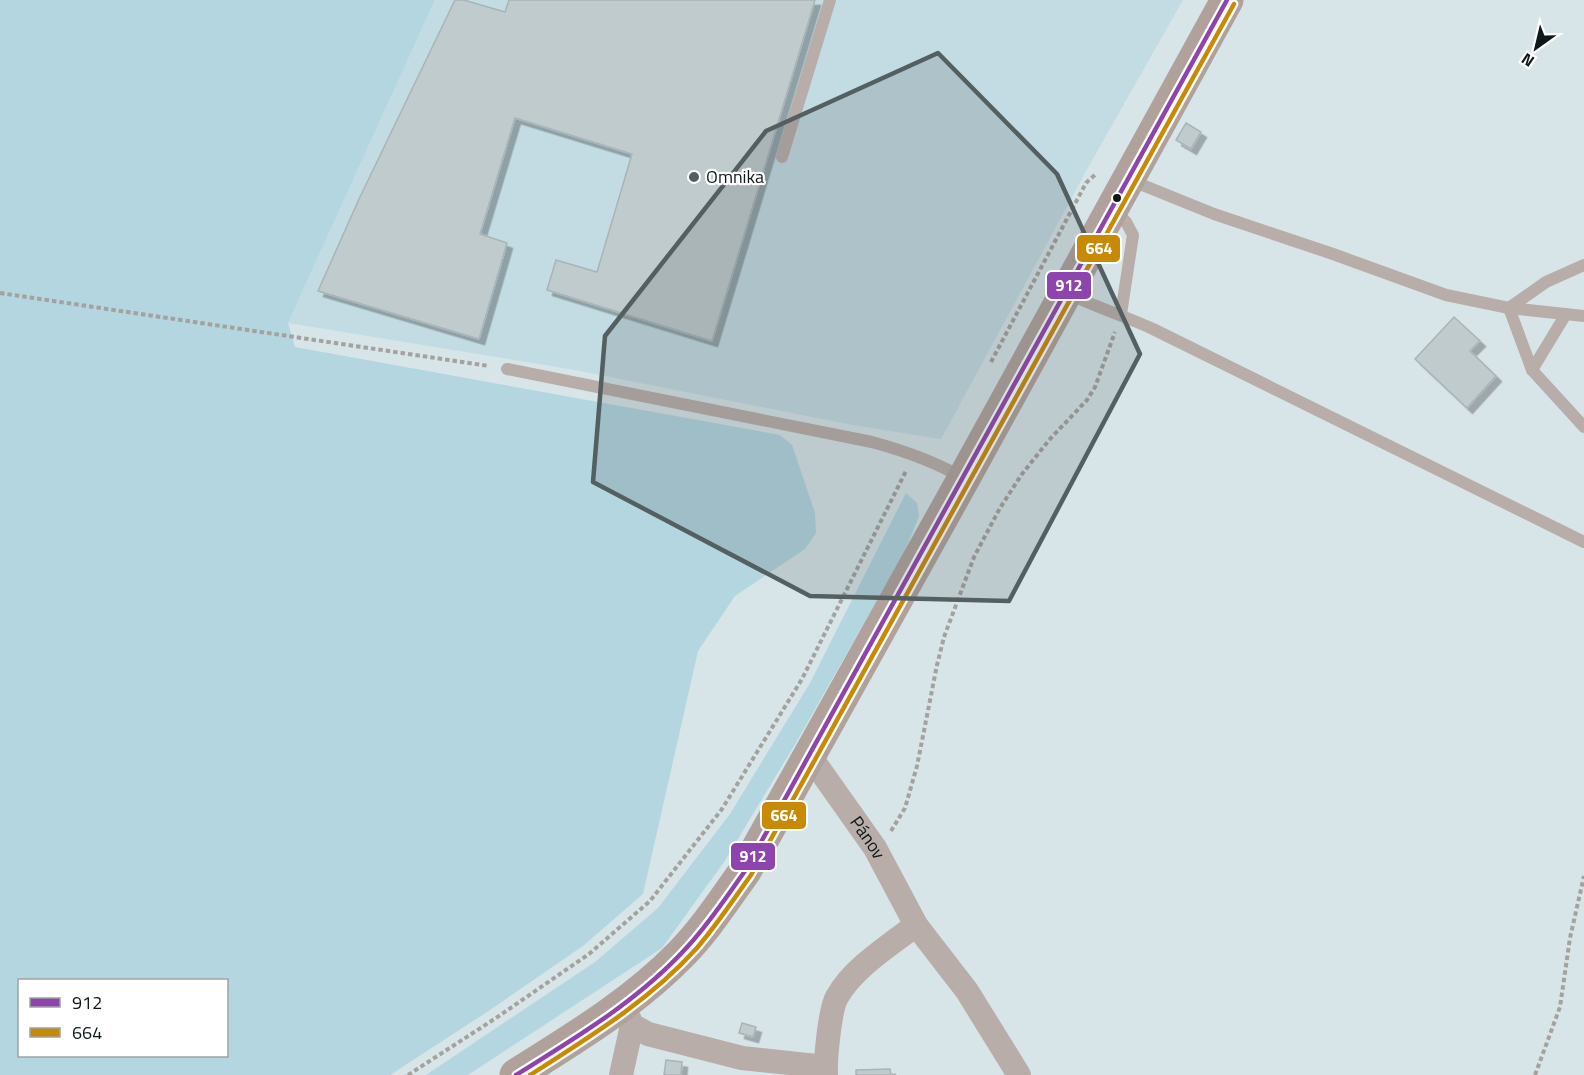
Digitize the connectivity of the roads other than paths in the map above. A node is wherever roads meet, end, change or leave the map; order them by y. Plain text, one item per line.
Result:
1 (830, 0) edge
2 (1227, 0) edge
3 (782, 157) dead end
4 (1129, 180) junction
5 (1113, 209) junction
6 (1584, 265) edge
7 (1067, 293) junction
8 (1509, 309) junction
9 (1121, 314) junction
10 (1566, 314) junction
11 (1584, 316) edge
12 (507, 369) road end
13 (1532, 370) junction
14 (1584, 427) edge
15 (964, 478) junction
16 (1584, 542) edge
17 (810, 756) junction
18 (916, 925) junction
19 (627, 1015) junction
20 (826, 1071) edge
21 (516, 1075) edge
22 (621, 1075) edge
23 (1019, 1075) edge

1 - 3 lane
2 - 4 main road
4 - 5 main road
4 - 8 lane
5 - 7 main road
5 - 9 lane
6 - 8 lane
7 - 9 lane
7 - 15 main road
8 - 10 lane
8 - 13 lane
9 - 16 lane
10 - 11 lane
10 - 13 lane
12 - 15 lane
13 - 14 lane
15 - 17 main road
17 - 18 street, Pánov
17 - 19 main road
18 - 20 street
18 - 23 street, Pánov
19 - 20 street
19 - 21 main road
19 - 22 street

